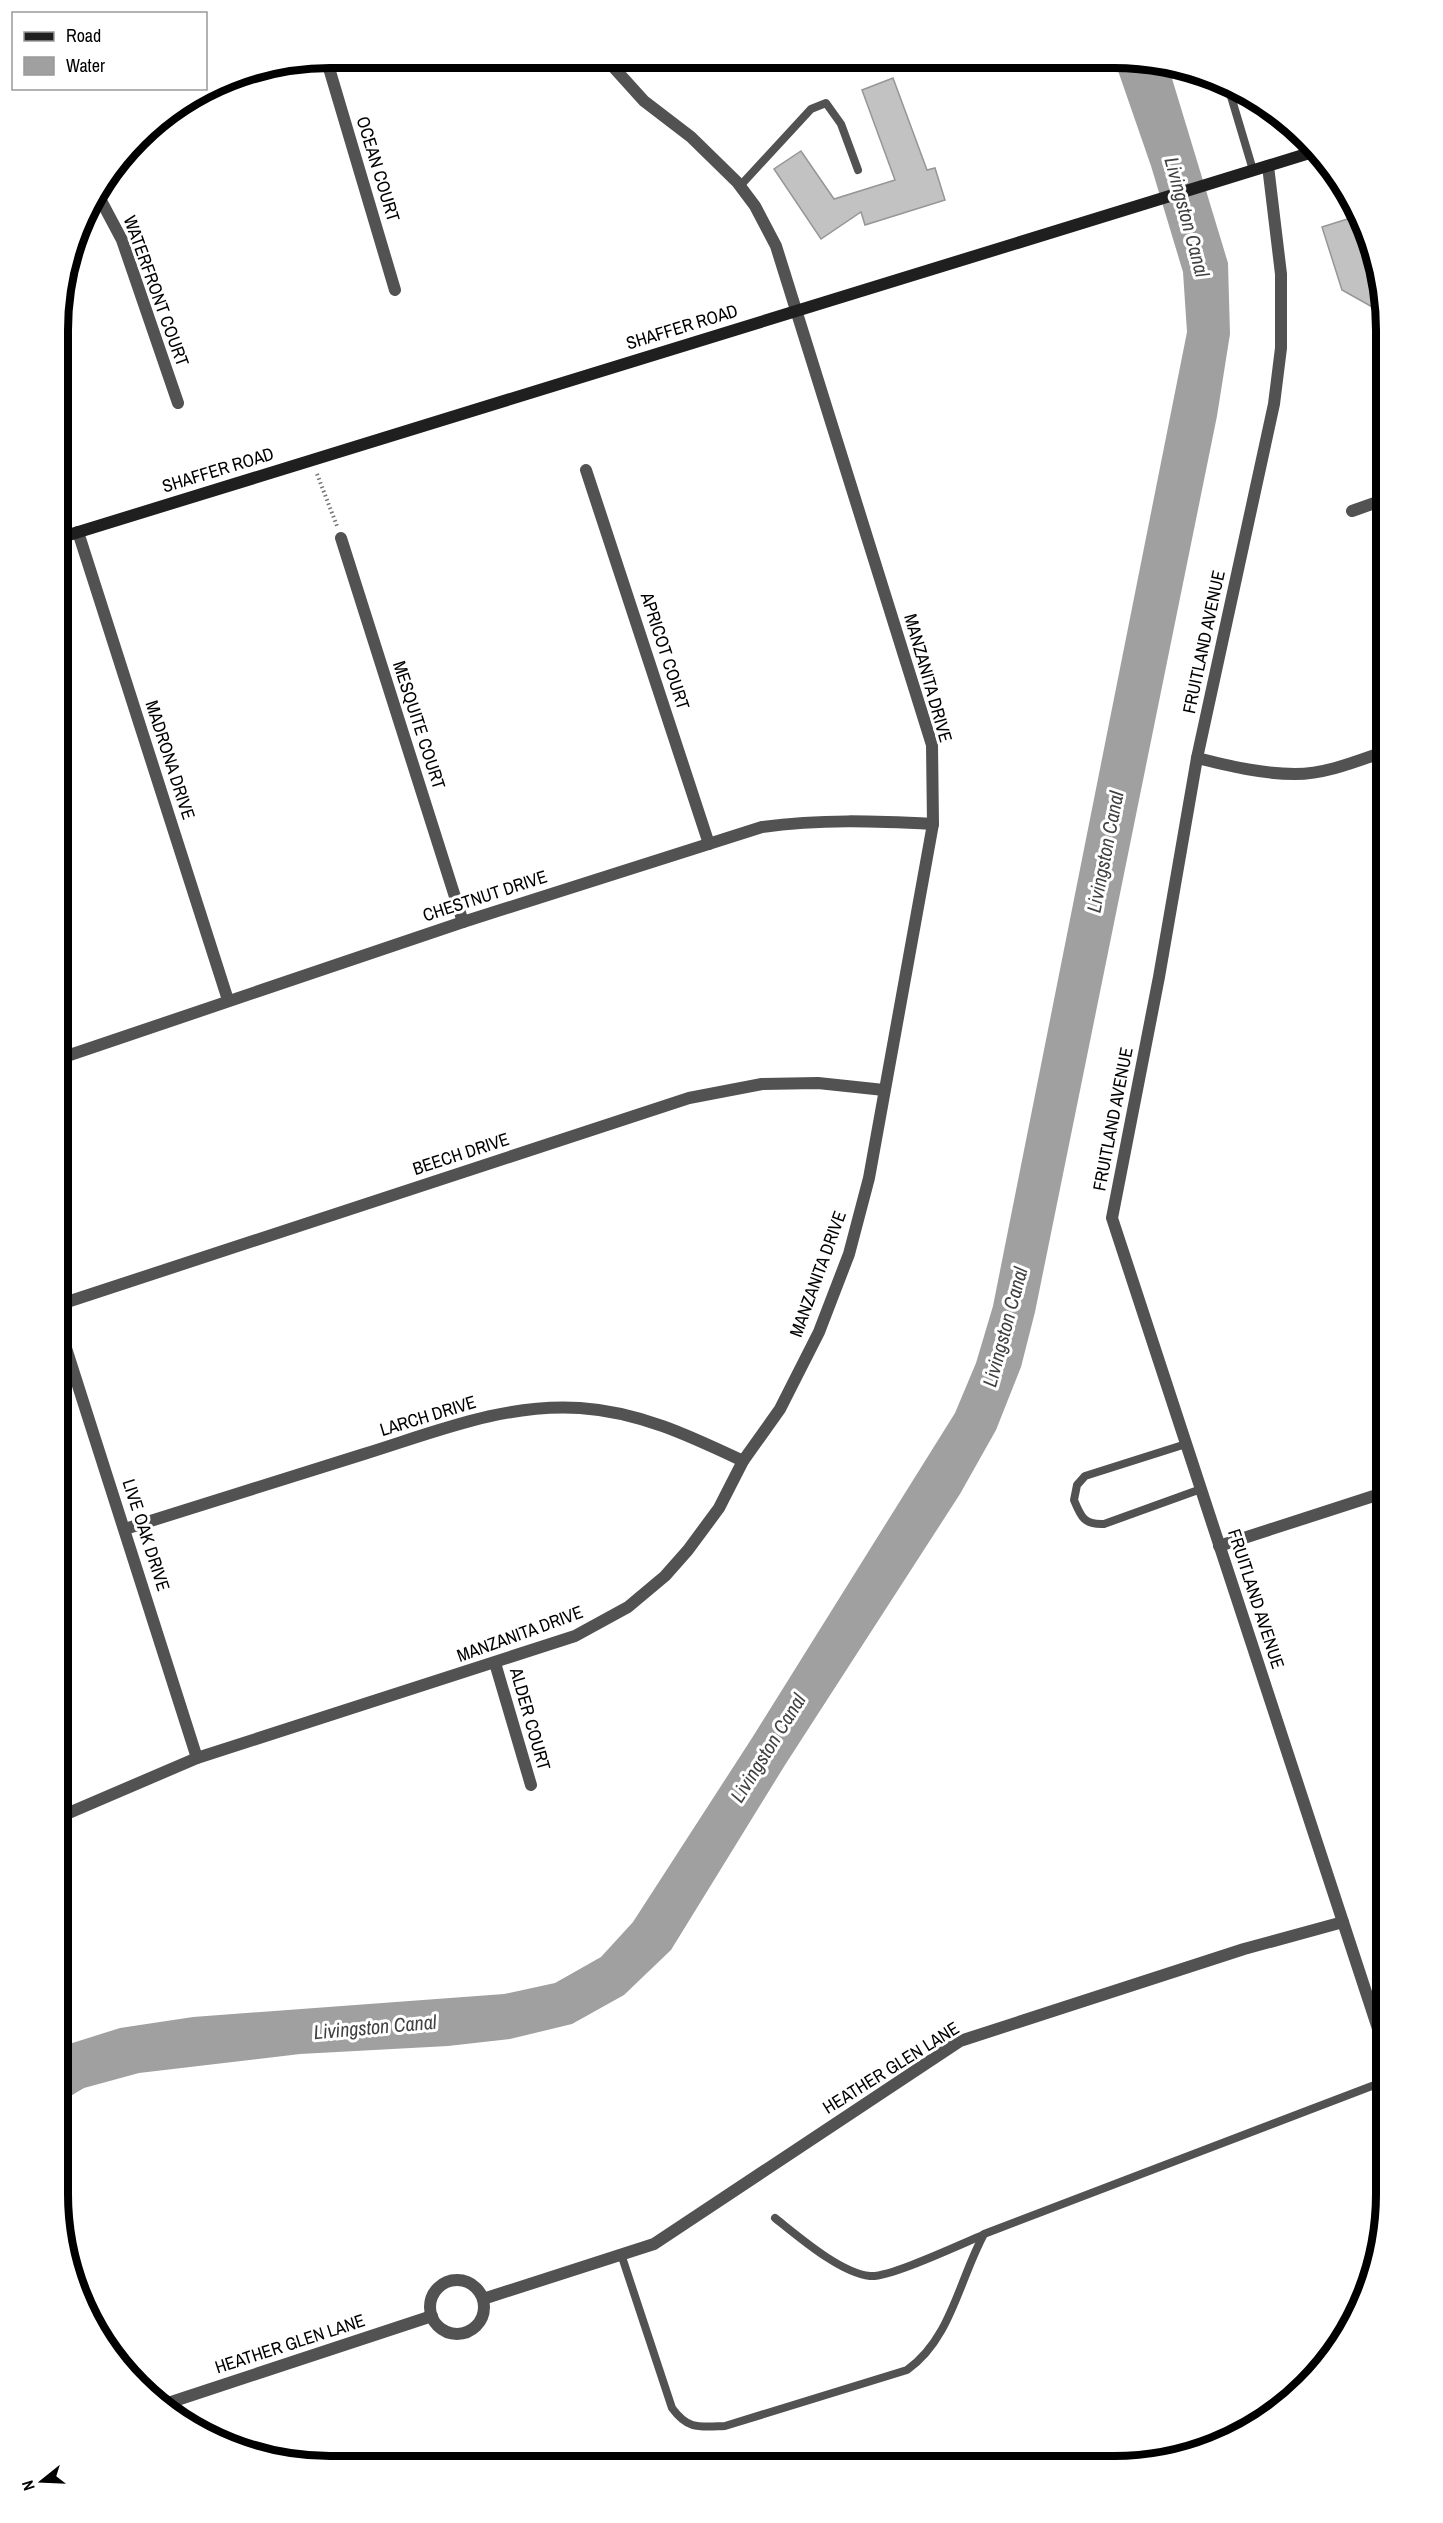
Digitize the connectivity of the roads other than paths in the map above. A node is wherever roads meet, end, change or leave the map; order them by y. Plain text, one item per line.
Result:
1 (329, 68) edge
2 (614, 68) edge
3 (1230, 94) edge
4 (1308, 154) edge
5 (1268, 166) junction
6 (858, 170) dead end
7 (1253, 170) junction
8 (740, 186) junction
9 (101, 201) edge
10 (395, 290) dead end
11 (796, 311) junction
12 (178, 403) dead end
13 (586, 470) dead end
14 (1376, 503) edge
15 (1352, 511) dead end
16 (78, 532) junction
17 (68, 535) edge
18 (341, 538) road end
19 (1376, 754) edge
20 (1197, 758) junction
21 (933, 824) junction
22 (709, 844) junction
23 (463, 922) junction
24 (228, 1000) junction
25 (68, 1056) edge
26 (884, 1090) junction
27 (68, 1302) edge
28 (68, 1354) edge
29 (1186, 1444) junction
30 (743, 1461) junction
31 (1201, 1490) junction
32 (1376, 1495) edge
33 (125, 1529) junction
34 (1219, 1546) junction
35 (495, 1663) junction
36 (197, 1758) junction
37 (531, 1785) dead end
38 (68, 1813) edge
39 (1343, 1922) junction
40 (1376, 2023) edge
41 (1376, 2084) edge
42 (775, 2218) dead end
43 (984, 2234) junction
44 (621, 2254) junction
45 (483, 2299) junction
46 (432, 2316) junction
47 (171, 2402) edge

1 - 10 street, OCEAN COURT
2 - 8 street, MANZANITA DRIVE
3 - 7 lane
4 - 5 main road, SHAFFER ROAD
5 - 7 main road, SHAFFER ROAD
5 - 20 street, FRUITLAND AVENUE
6 - 8 lane
7 - 11 main road, SHAFFER ROAD
8 - 11 street, MANZANITA DRIVE
9 - 12 street, WATERFRONT COURT
11 - 16 main road, SHAFFER ROAD
11 - 21 street, MANZANITA DRIVE
13 - 22 street, APRICOT COURT
14 - 15 street
16 - 17 main road, SHAFFER ROAD
16 - 24 street, MADRONA DRIVE
18 - 23 street, MESQUITE COURT
19 - 20 street
20 - 29 street, FRUITLAND AVENUE
21 - 22 street, CHESTNUT DRIVE
21 - 26 street, MANZANITA DRIVE
22 - 23 street, CHESTNUT DRIVE
23 - 24 street, CHESTNUT DRIVE
24 - 25 street, CHESTNUT DRIVE
26 - 27 street, BEECH DRIVE
26 - 30 street, MANZANITA DRIVE
28 - 33 street, LIVE OAK DRIVE
29 - 31 street, FRUITLAND AVENUE
29 - 31 lane
30 - 33 street, LARCH DRIVE
30 - 35 street, MANZANITA DRIVE
31 - 34 street, FRUITLAND AVENUE
32 - 34 street
33 - 36 street, LIVE OAK DRIVE
34 - 39 street, FRUITLAND AVENUE
35 - 36 street, MANZANITA DRIVE
35 - 37 street, ALDER COURT
36 - 38 street, MANZANITA DRIVE
39 - 40 street, FRUITLAND AVENUE
39 - 44 street, HEATHER GLEN LANE
41 - 43 lane
42 - 43 lane
43 - 44 lane
44 - 45 street, HEATHER GLEN LANE
45 - 46 street
45 - 46 street
46 - 47 street, HEATHER GLEN LANE

